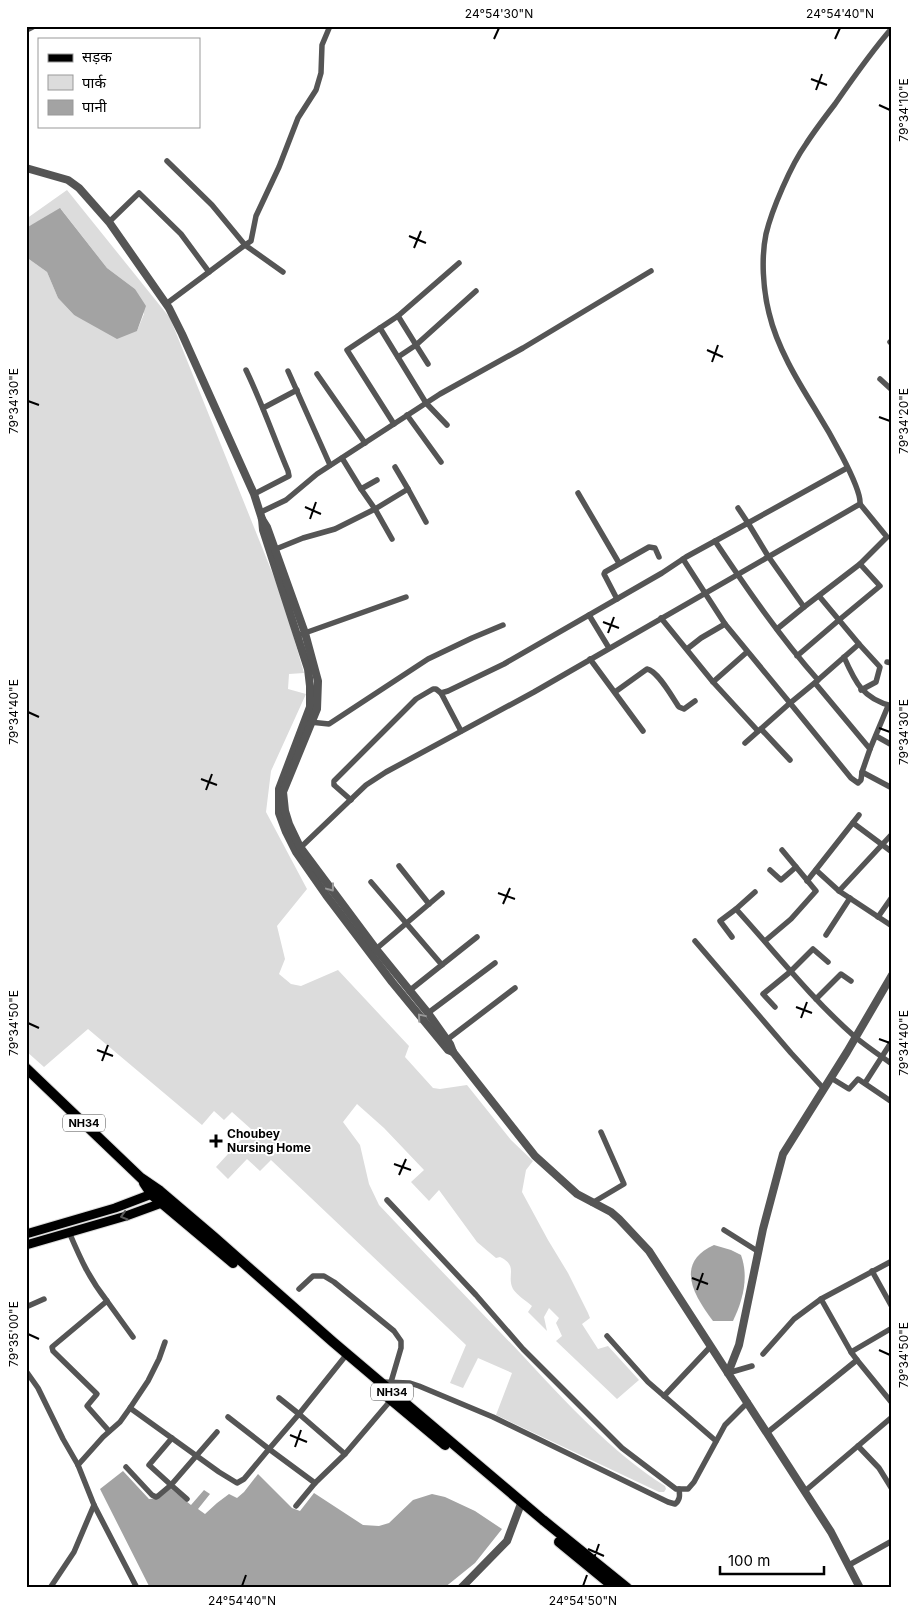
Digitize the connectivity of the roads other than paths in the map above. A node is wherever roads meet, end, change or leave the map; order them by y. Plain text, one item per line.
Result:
1 (32, 26) edge
2 (330, 26) edge
3 (892, 28) edge
4 (26, 29) edge
5 (167, 161) dead end
6 (26, 168) edge
7 (109, 222) junction
8 (245, 245) junction
9 (459, 263) dead end
10 (651, 271) dead end
11 (209, 272) junction
12 (283, 272) dead end
13 (476, 291) dead end
14 (166, 304) junction
15 (398, 316) junction
16 (380, 328) junction
17 (416, 345) junction
18 (398, 357) junction
19 (428, 364) dead end
20 (246, 370) dead end
21 (288, 371) dead end
22 (317, 374) dead end
23 (880, 379) dead end
24 (297, 390) junction
25 (892, 390) edge
26 (426, 403) junction
27 (263, 408) junction
28 (407, 415) junction
29 (394, 424) junction
30 (447, 425) dead end
31 (365, 443) junction
32 (342, 458) junction
33 (441, 462) dead end
34 (330, 466) junction
35 (395, 467) dead end
36 (847, 468) junction
37 (377, 480) dead end
38 (361, 489) junction
39 (408, 489) junction
40 (578, 493) dead end
41 (254, 494) junction
42 (860, 504) junction
43 (738, 508) dead end
44 (374, 509) junction
45 (262, 515) junction
46 (426, 522) dead end
47 (748, 524) junction
48 (392, 539) dead end
49 (715, 541) junction
50 (273, 551) junction
51 (768, 556) junction
52 (659, 557) dead end
53 (683, 559) junction
54 (619, 563) junction
55 (860, 564) junction
56 (737, 574) junction
57 (706, 593) junction
58 (819, 596) junction
59 (406, 597) dead end
60 (617, 599) junction
61 (804, 607) junction
62 (589, 615) junction
63 (661, 618) junction
64 (839, 620) junction
65 (725, 624) junction
66 (502, 626) dead end
67 (777, 629) junction
68 (301, 634) junction
69 (859, 644) junction
70 (609, 648) junction
71 (687, 649) junction
72 (747, 652) junction
73 (797, 656) junction
74 (844, 658) junction
75 (590, 659) junction
76 (713, 682) junction
77 (816, 682) junction
78 (861, 690) junction
79 (614, 692) junction
80 (441, 693) junction
81 (695, 701) dead end
82 (790, 703) junction
83 (890, 706) edge
84 (309, 722) junction
85 (760, 730) junction
86 (461, 731) junction
87 (643, 731) dead end
88 (876, 736) junction
89 (745, 743) dead end
90 (892, 745) edge
91 (870, 749) junction
92 (790, 760) dead end
93 (862, 772) junction
94 (892, 788) edge
95 (350, 800) junction
96 (859, 814) dead end
97 (853, 823) junction
98 (892, 834) edge
99 (882, 845) junction
100 (298, 850) junction
101 (782, 850) dead end
102 (892, 852) edge
103 (399, 866) dead end
104 (796, 867) junction
105 (770, 870) dead end
106 (816, 870) junction
107 (807, 881) junction
108 (371, 882) dead end
109 (755, 892) dead end
110 (839, 892) junction
111 (442, 893) dead end
112 (892, 897) edge
113 (850, 898) junction
114 (429, 904) junction
115 (736, 909) junction
116 (878, 917) junction
117 (406, 923) junction
118 (892, 926) edge
119 (826, 935) dead end
120 (477, 937) dead end
121 (732, 937) dead end
122 (765, 941) junction
123 (695, 942) dead end
124 (376, 949) junction
125 (828, 962) dead end
126 (495, 963) dead end
127 (442, 965) junction
128 (790, 972) junction
129 (892, 975) edge
130 (851, 981) dead end
131 (515, 988) dead end
132 (409, 991) junction
133 (816, 999) junction
134 (775, 1007) dead end
135 (428, 1013) junction
136 (856, 1038) junction
137 (445, 1041) junction
138 (892, 1041) edge
139 (883, 1057) junction
140 (892, 1064) edge
141 (26, 1068) edge
142 (831, 1078) junction
143 (865, 1083) junction
144 (824, 1089) junction
145 (891, 1101) edge
146 (601, 1132) dead end
147 (156, 1193) junction
148 (388, 1200) dead end
149 (166, 1202) junction
150 (592, 1203) junction
151 (724, 1230) dead end
152 (70, 1232) junction
153 (26, 1234) edge
154 (26, 1245) edge
155 (758, 1252) junction
156 (892, 1261) edge
157 (872, 1271) junction
158 (300, 1289) dead end
159 (821, 1298) junction
160 (44, 1299) dead end
161 (108, 1301) junction
162 (892, 1307) edge
163 (26, 1308) edge
164 (892, 1328) edge
165 (607, 1336) dead end
166 (133, 1337) dead end
167 (165, 1342) dead end
168 (711, 1346) junction
169 (851, 1352) junction
170 (763, 1354) dead end
171 (345, 1357) junction
172 (857, 1360) junction
173 (752, 1366) dead end
174 (26, 1371) edge
175 (728, 1373) junction
176 (379, 1382) junction
177 (391, 1382) junction
178 (664, 1396) junction
179 (279, 1398) dead end
180 (391, 1400) junction
181 (748, 1402) junction
182 (892, 1403) edge
183 (130, 1408) junction
184 (299, 1414) junction
185 (892, 1416) edge
186 (228, 1417) dead end
187 (109, 1431) junction
188 (217, 1432) dead end
189 (768, 1432) junction
190 (172, 1438) junction
191 (716, 1442) junction
192 (858, 1446) junction
193 (269, 1449) junction
194 (196, 1454) junction
195 (346, 1454) junction
196 (78, 1465) junction
197 (126, 1467) dead end
198 (315, 1483) junction
199 (171, 1485) junction
200 (679, 1489) junction
201 (892, 1489) edge
202 (806, 1491) junction
203 (187, 1499) dead end
204 (521, 1504) junction
205 (94, 1505) junction
206 (296, 1506) dead end
207 (892, 1541) edge
208 (849, 1565) junction
209 (53, 1586) edge
210 (138, 1588) edge
211 (461, 1588) edge
212 (615, 1588) edge
213 (627, 1588) edge
214 (860, 1588) edge

1 - 4 street
2 - 8 street
3 - 36 street
5 - 8 street
6 - 7 street
7 - 11 street
7 - 14 street
8 - 11 street
8 - 12 street
9 - 15 street
10 - 26 street
11 - 14 street
13 - 17 street
14 - 41 street
15 - 16 street
15 - 17 street
16 - 18 street
16 - 29 street
17 - 18 street
17 - 19 street
18 - 26 street
20 - 27 street
21 - 24 street
22 - 31 street
23 - 25 street
24 - 27 street
24 - 34 street
26 - 28 street
26 - 30 street
27 - 41 street
28 - 29 street
28 - 33 street
29 - 31 street
31 - 32 street
32 - 34 street
32 - 38 street
34 - 45 street
35 - 39 street
36 - 42 street
36 - 47 street
37 - 38 street
38 - 44 street
39 - 44 street
39 - 46 street
40 - 54 street
41 - 45 street
42 - 51 street
42 - 55 street
43 - 47 street
44 - 48 street
44 - 50 street
45 - 50 street
47 - 49 street
47 - 51 street
49 - 53 street
49 - 56 street
50 - 68 street
51 - 56 street
51 - 61 street
52 - 54 street
53 - 57 street
53 - 60 street
54 - 60 street
55 - 58 street
55 - 64 street
56 - 57 street
56 - 67 street
57 - 63 street
57 - 65 street
58 - 61 street
58 - 64 street
59 - 68 street
60 - 62 street
61 - 67 street
62 - 70 street
62 - 80 street
63 - 70 street
63 - 71 street
64 - 69 street
64 - 73 street
65 - 71 street
65 - 72 street
66 - 84 street
67 - 73 street
68 - 84 street
69 - 74 street
69 - 78 street
70 - 75 street
71 - 76 street
72 - 76 street
72 - 82 street
73 - 77 street
74 - 77 street
74 - 78 street
75 - 79 street
75 - 86 street
76 - 85 street
77 - 82 street
77 - 91 street
78 - 83 street
79 - 81 street
79 - 87 street
80 - 86 street
80 - 95 street
82 - 85 street
82 - 93 street
83 - 88 street
84 - 100 street
85 - 89 street
85 - 92 street
86 - 95 street
88 - 90 street
88 - 91 street
91 - 93 street
93 - 94 street
95 - 100 street
96 - 97 street
97 - 99 street
97 - 106 street
98 - 99 street
99 - 102 street
99 - 110 street
100 -> 124 street
137 -> 100 street
101 - 104 street
103 - 114 street
104 - 105 street
104 - 107 street
106 - 107 street
106 - 110 street
107 - 122 street
108 - 117 street
109 - 115 street
110 - 113 street
111 - 114 street
112 - 116 street
113 - 116 street
113 - 119 street
114 - 117 street
115 - 121 street
115 - 122 street
116 - 118 street
117 - 124 street
117 - 127 street
120 - 127 street
122 - 128 street
123 - 144 street
124 - 132 street
125 - 128 street
126 - 135 street
127 - 132 street
128 - 133 street
128 - 134 street
129 - 136 street
130 - 133 street
131 - 137 street
132 - 135 street
133 - 136 street
135 - 137 street
136 - 139 street
136 - 142 street
137 - 150 street
138 - 139 street
139 - 140 street
139 - 143 street
141 - 147 highway, NH34
142 - 143 street
142 - 144 street
143 - 145 street
144 - 155 street
146 - 150 street
147 - 149 highway, NH34
147 - 153 main road
148 - 200 street
149 -> 152 main road
149 - 171 highway, NH34
150 - 168 street
151 - 155 street
152 - 154 main road
152 - 161 street
155 - 175 street
156 - 157 street
157 - 159 street
157 - 162 street
158 - 177 street
159 - 169 street
159 - 170 street
160 - 163 street
161 - 166 street
161 - 187 street
164 - 169 street
165 - 178 street
167 - 183 street
168 - 175 street
168 - 178 street
169 - 172 street
171 - 176 highway, NH34
171 - 180 highway, NH34
171 - 184 street
172 - 182 street
172 - 189 street
173 - 175 street
174 - 196 street
175 - 181 street
176 - 177 street
176 - 204 highway, NH34
177 - 200 street
178 - 191 street
179 - 184 street
180 - 195 street
180 - 204 highway, NH34
181 - 189 street
181 - 191 street
183 - 187 street
183 - 190 street
184 - 193 street
184 - 195 street
185 - 192 street
186 - 193 street
187 - 196 street
188 - 194 street
189 - 202 street
190 - 194 street
190 - 199 street
191 - 200 street
192 - 201 street
192 - 202 street
193 - 194 street
193 - 198 street
194 - 199 street
195 - 198 street
196 - 205 street
197 - 199 street
198 - 206 street
199 - 203 street
202 - 208 street
204 - 211 street
204 - 212 highway, NH34
204 - 213 highway, NH34
205 - 209 street
205 - 210 street
207 - 208 street
208 - 214 street

